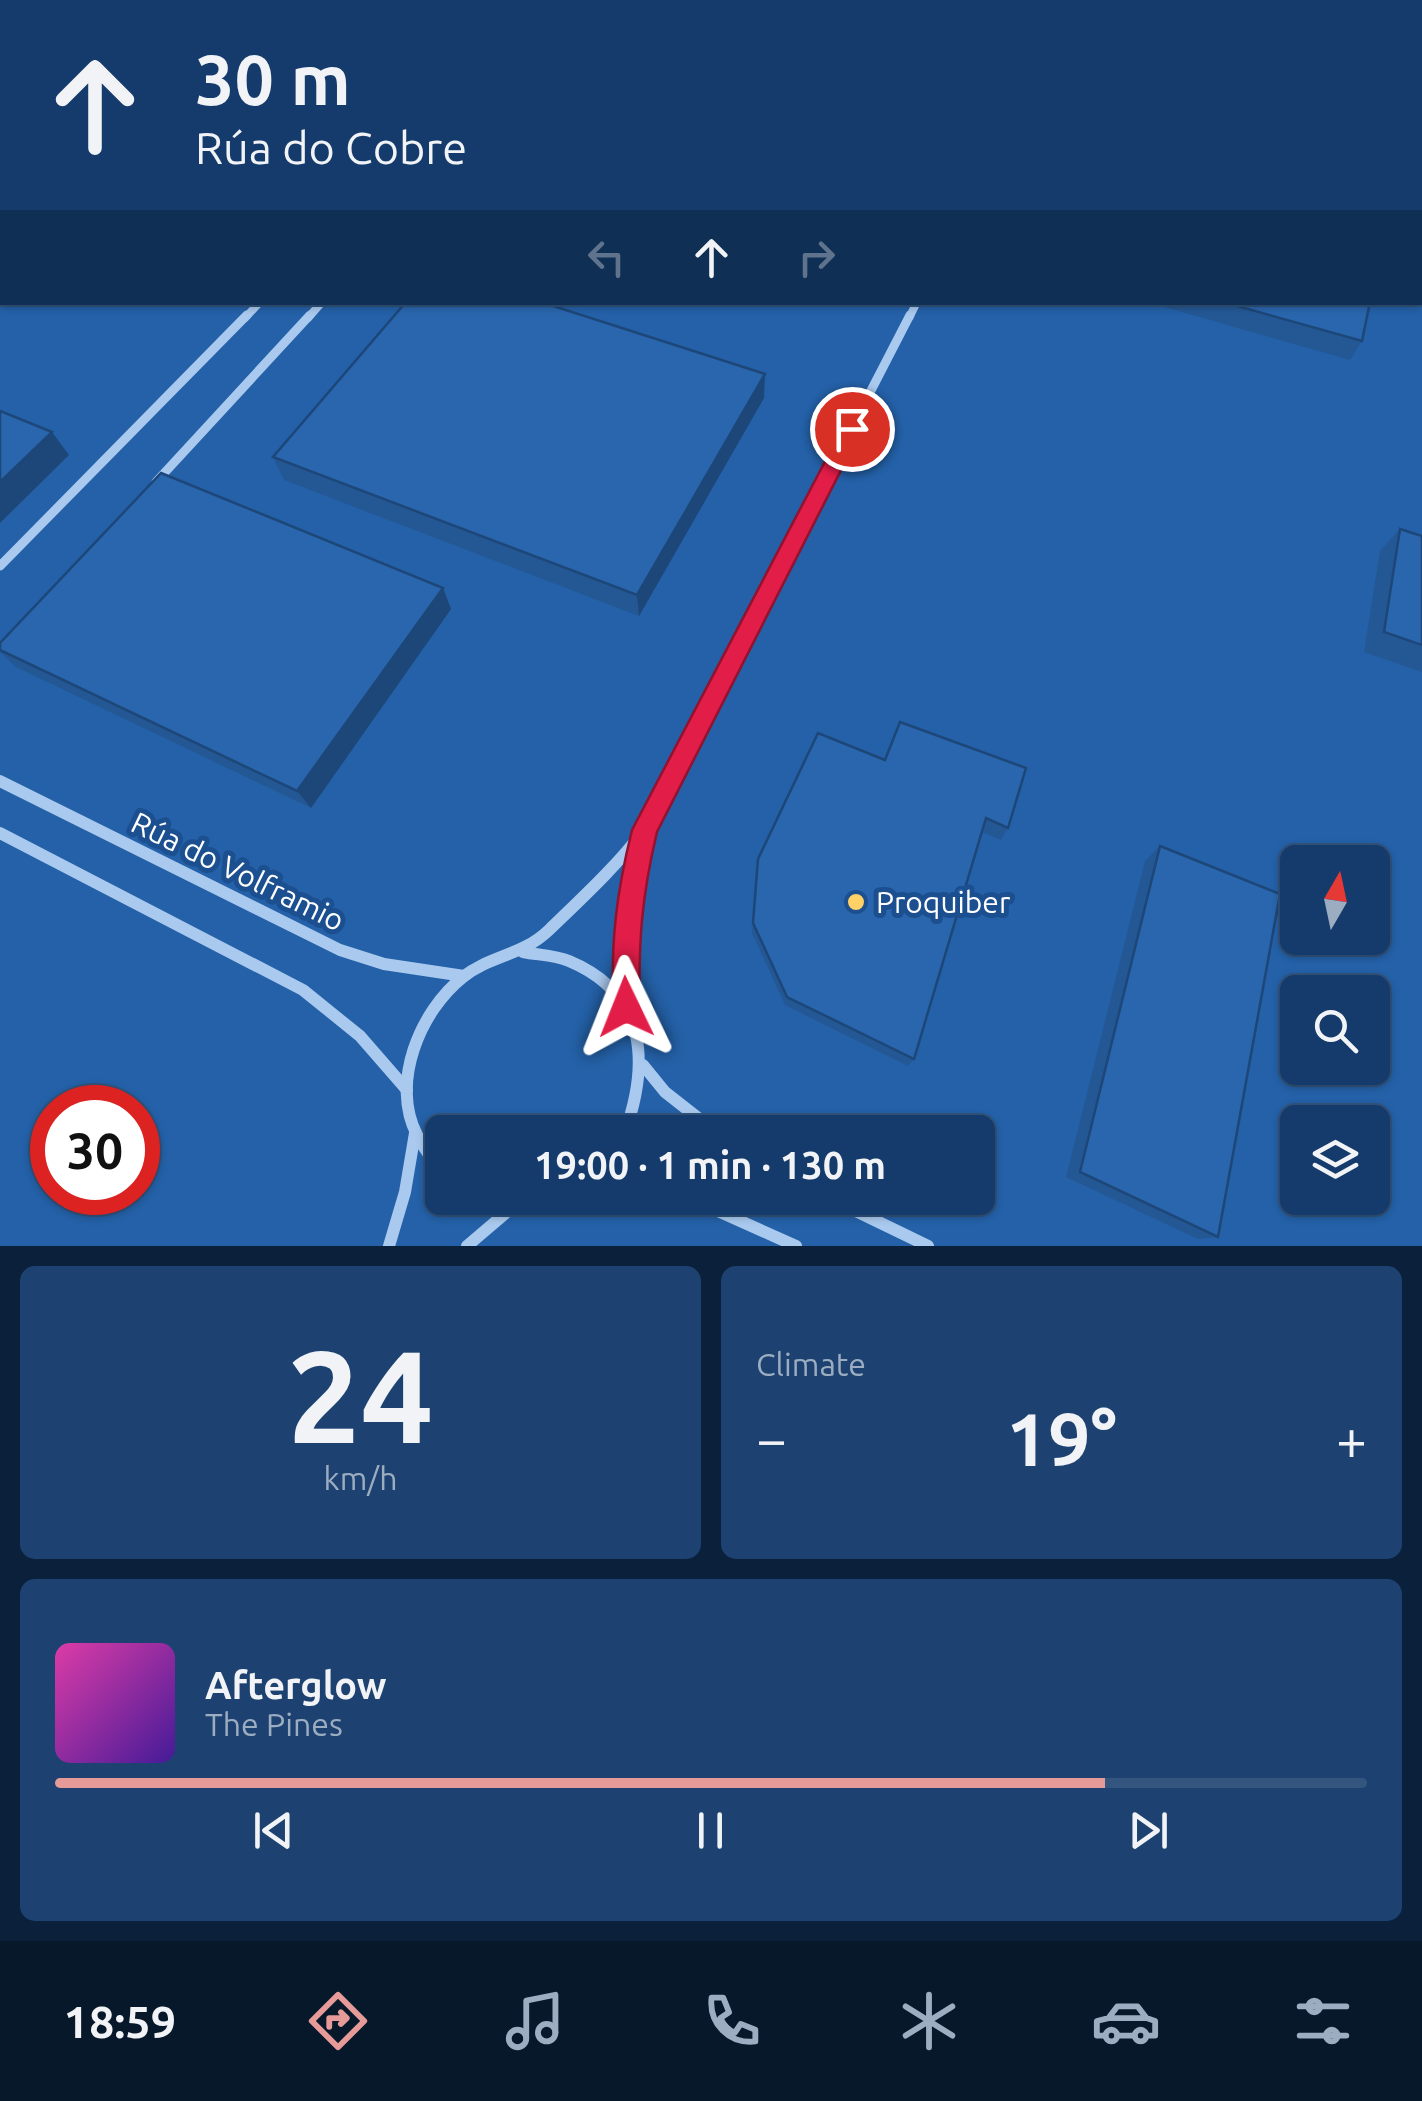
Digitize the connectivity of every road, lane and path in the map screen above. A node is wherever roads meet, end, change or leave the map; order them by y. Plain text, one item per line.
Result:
1 (257, 305) edge
2 (319, 305) edge
3 (915, 305) edge
4 (147, 492) edge
5 (0, 566) edge
6 (0, 782) edge
7 (645, 830) junction
8 (0, 833) edge
9 (523, 952) junction
10 (464, 976) junction
11 (626, 1007) junction
12 (643, 1064) junction
13 (407, 1090) junction
14 (632, 1115) edge
15 (694, 1115) edge
16 (415, 1132) junction
17 (425, 1147) edge
18 (502, 1215) edge
19 (727, 1215) edge
20 (864, 1215) edge
21 (389, 1246) edge
22 (467, 1246) edge
23 (796, 1246) edge
24 (928, 1246) edge

1 - 5 street
2 - 4 street
3 - 7 street
6 - 10 street, Rúa do Volframio
7 - 9 street
7 - 11 street
8 - 13 street
9 - 10 street
9 - 11 street
10 - 13 street
11 - 12 street
12 - 14 street
12 - 15 street
13 - 16 street
16 - 17 street
16 - 21 street
18 - 22 street
19 - 23 street
20 - 24 street

